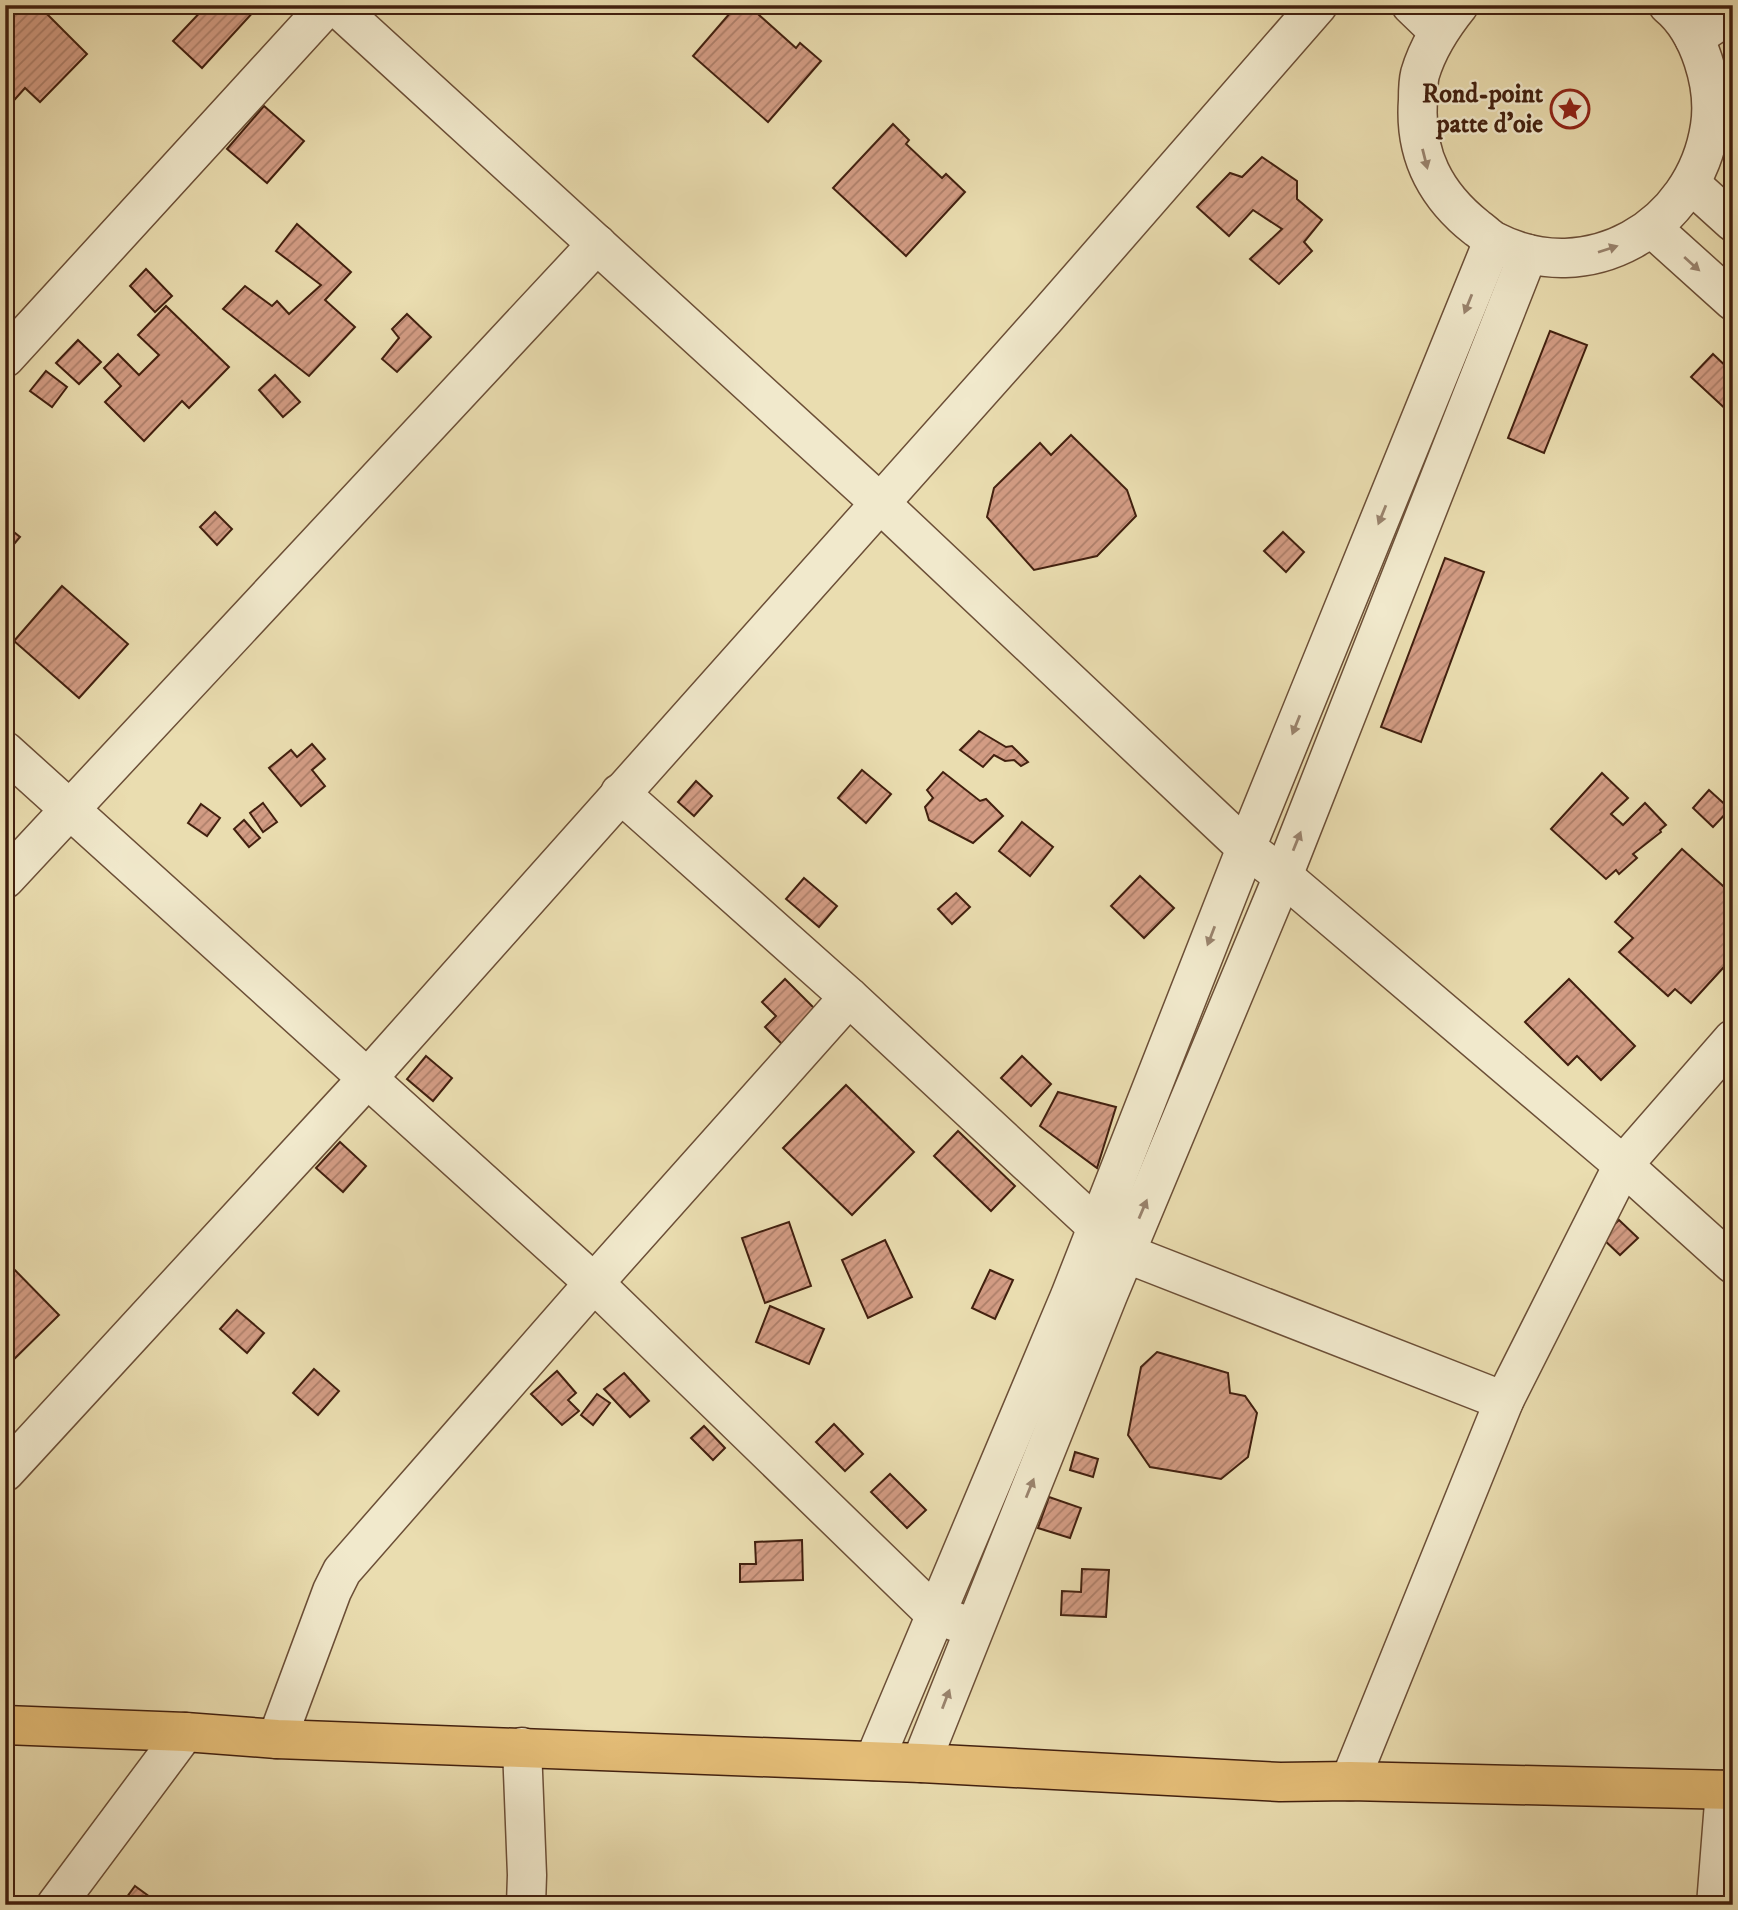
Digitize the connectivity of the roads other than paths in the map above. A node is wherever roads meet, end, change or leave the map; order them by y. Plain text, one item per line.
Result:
1 (328, 5) edge
2 (335, 5) edge
3 (1318, 5) edge
4 (1410, 5) edge
5 (1733, 12) edge
6 (1679, 15) edge
7 (1449, 18) edge
8 (1691, 184) junction
9 (1733, 222) edge
10 (1652, 228) junction
11 (597, 244) junction
12 (1511, 247) junction
13 (1733, 301) edge
14 (5, 358) edge
15 (880, 503) junction
16 (5, 751) edge
17 (621, 793) junction
18 (69, 810) junction
19 (1246, 848) junction
20 (1283, 876) junction
21 (5, 879) edge
22 (849, 997) junction
23 (1733, 1038) edge
24 (366, 1080) junction
25 (1623, 1165) junction
26 (1111, 1242) junction
27 (1733, 1264) edge
28 (594, 1283) junction
29 (1504, 1401) junction
30 (5, 1472) edge
31 (936, 1614) junction
32 (974, 1629) junction
33 (5, 1724) edge
34 (185, 1731) junction
35 (277, 1739) junction
36 (522, 1747) junction
37 (873, 1761) junction
38 (921, 1763) junction
39 (1350, 1781) junction
40 (1729, 1790) edge
41 (56, 1905) edge
42 (526, 1905) edge
43 (1716, 1905) edge

1 - 14 street
2 - 11 street
3 - 15 street
4 - 7 street
5 - 6 street
6 - 8 street
7 -> 12 street
8 - 9 street
8 - 10 street
12 -> 10 street
10 -> 13 street
11 - 15 street
11 - 18 street
12 -> 19 street
20 -> 12 street
15 - 17 street
15 - 19 street
16 - 18 street
17 - 22 street
17 - 24 street
18 - 21 street
18 - 24 street
19 - 20 street
19 -> 26 street
20 - 25 street
26 -> 20 street
22 - 26 street
22 - 28 street
23 - 25 street
24 - 28 street
24 - 30 street
25 - 27 street
25 - 29 street
26 - 29 street
26 - 31 street
32 -> 26 street
28 - 31 street
28 - 35 street
29 - 39 street
31 - 32 street
31 - 37 street
38 -> 32 street
33 - 34 highway
34 - 35 highway
34 - 41 street
35 - 36 highway
36 - 37 highway
36 - 42 street
37 - 38 highway
38 - 39 highway
39 - 40 highway
40 - 43 street

